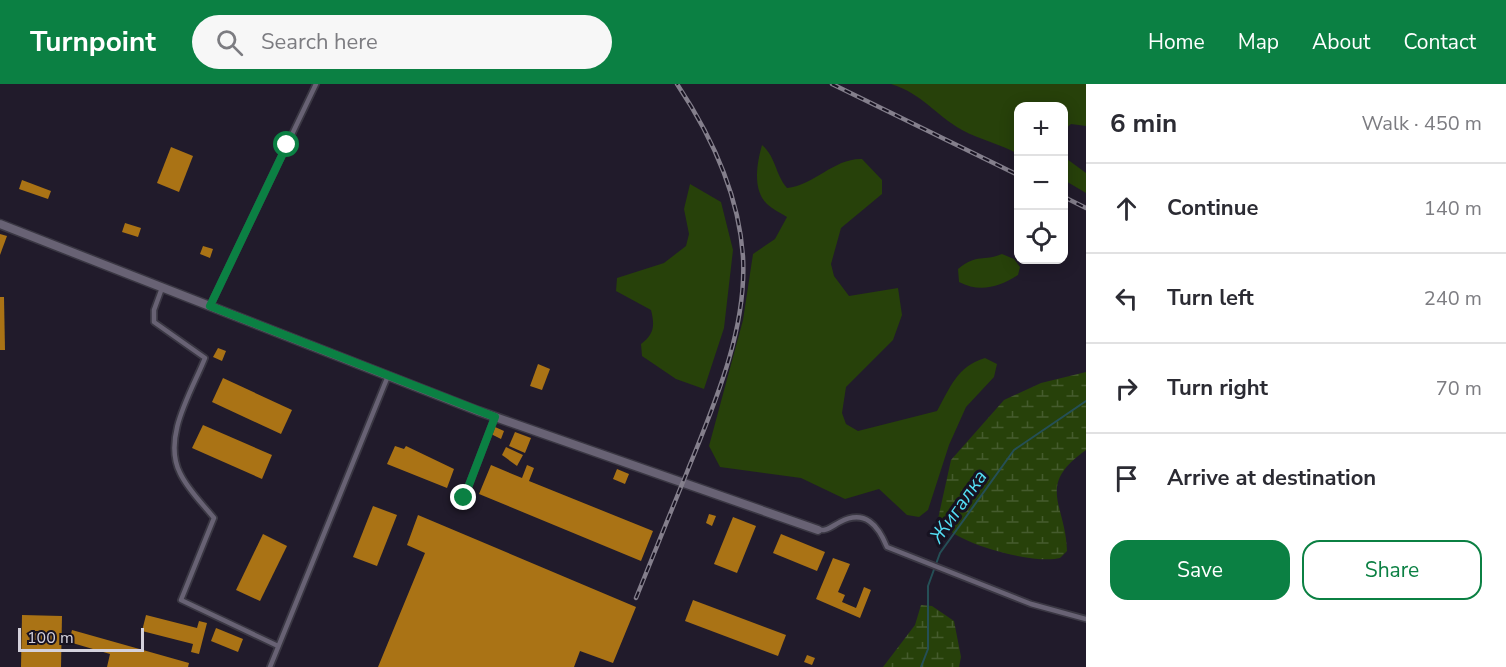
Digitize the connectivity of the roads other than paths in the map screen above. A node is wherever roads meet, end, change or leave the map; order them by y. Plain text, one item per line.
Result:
1 (316, 84) edge
2 (0, 224) edge
3 (162, 287) junction
4 (210, 306) junction
5 (388, 376) junction
6 (495, 417) junction
7 (464, 498) dead end
8 (818, 530) joint
9 (1086, 619) edge
10 (278, 646) junction
11 (270, 667) edge

1 - 4 lane
2 - 3 street
3 - 4 street
3 - 10 lane
4 - 5 street
5 - 6 street
5 - 10 lane
6 - 7 lane
6 - 8 street
8 - 9 lane
10 - 11 lane

